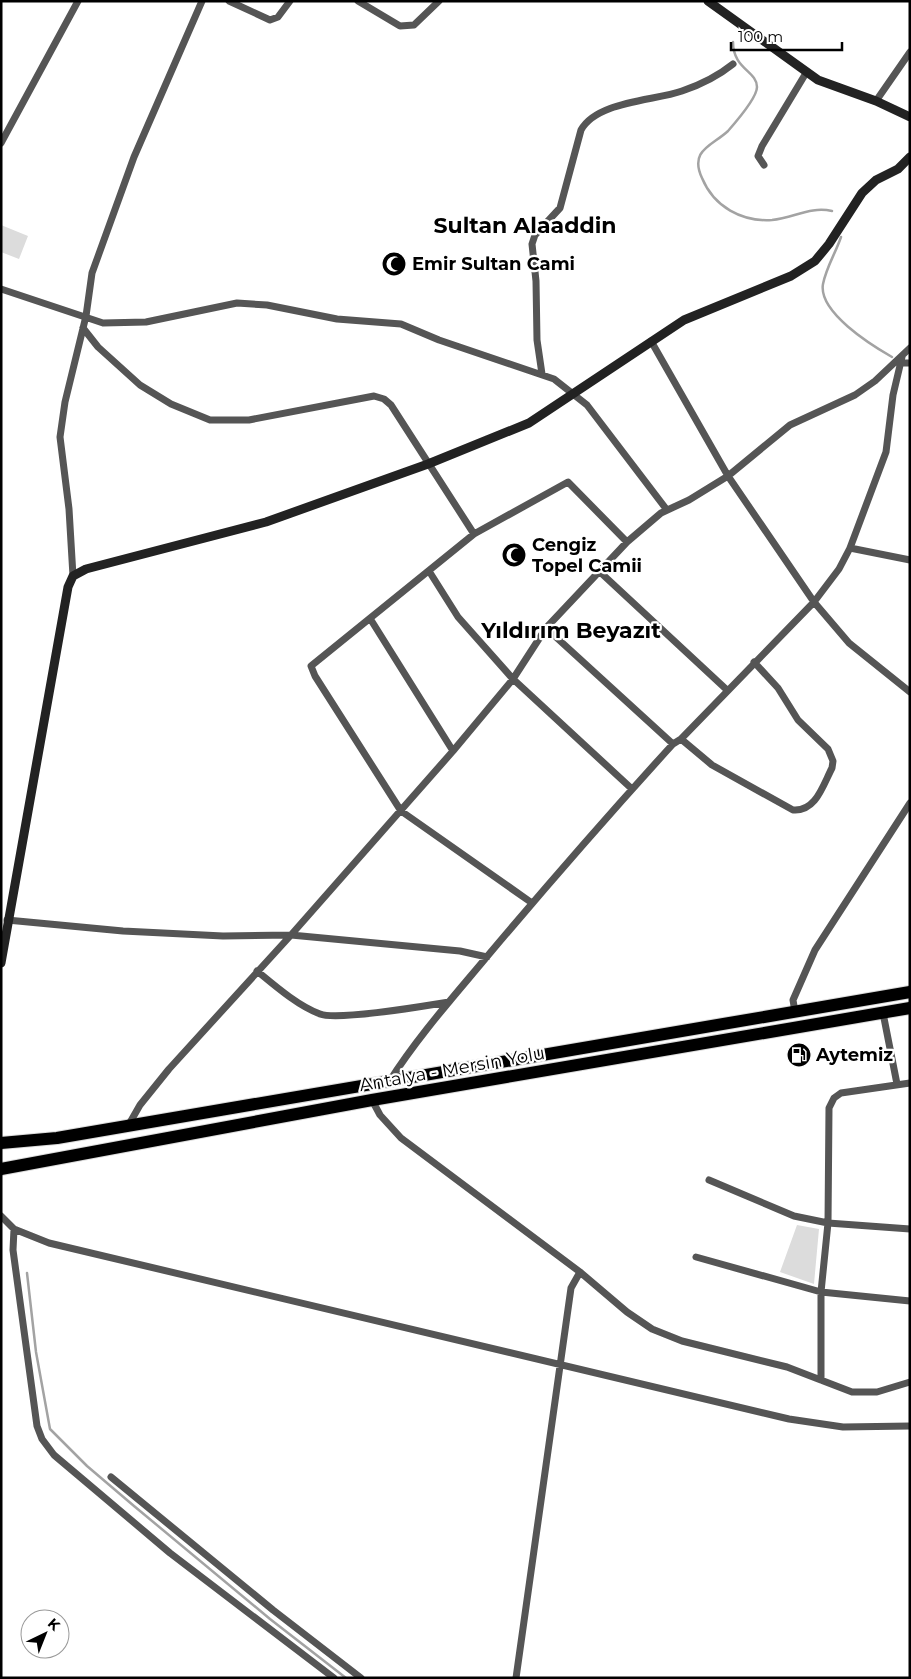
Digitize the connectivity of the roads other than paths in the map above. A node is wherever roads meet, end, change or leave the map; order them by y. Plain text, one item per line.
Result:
1 (78, 1) edge
2 (202, 1) edge
3 (229, 1) edge
4 (290, 1) edge
5 (358, 1) edge
6 (439, 1) edge
7 (708, 1) edge
8 (910, 52) edge
9 (733, 64) dead end
10 (806, 72) junction
11 (876, 101) junction
12 (910, 117) edge
13 (1, 143) edge
14 (910, 157) edge
15 (764, 165) dead end
16 (1, 288) edge
17 (86, 316) junction
18 (83, 328) junction
19 (650, 341) junction
20 (910, 348) edge
21 (901, 360) junction
22 (910, 363) edge
23 (542, 374) junction
24 (575, 393) junction
25 (428, 464) junction
26 (728, 476) junction
27 (667, 510) junction
28 (474, 534) junction
29 (627, 542) junction
30 (850, 548) junction
31 (910, 560) edge
32 (429, 571) junction
33 (600, 572) junction
34 (73, 576) junction
35 (814, 602) junction
36 (370, 620) junction
37 (546, 628) junction
38 (754, 662) junction
39 (513, 679) junction
40 (727, 690) junction
41 (910, 692) edge
42 (681, 739) junction
43 (673, 744) junction
44 (453, 751) junction
45 (632, 789) junction
46 (910, 803) edge
47 (402, 811) junction
48 (532, 903) junction
49 (7, 920) junction
50 (291, 936) junction
51 (487, 957) junction
52 (1, 963) edge
53 (256, 971) junction
54 (910, 992) edge
55 (449, 1002) junction
56 (910, 1008) edge
57 (795, 1012) junction
58 (883, 1012) junction
59 (389, 1082) junction
60 (910, 1083) edge
61 (897, 1084) junction
62 (372, 1100) junction
63 (128, 1126) junction
64 (1, 1143) edge
65 (1, 1169) edge
66 (709, 1180) dead end
67 (1, 1216) edge
68 (828, 1223) junction
69 (14, 1229) junction
70 (910, 1229) edge
71 (696, 1257) dead end
72 (580, 1272) junction
73 (822, 1292) junction
74 (910, 1301) edge
75 (561, 1364) junction
76 (821, 1380) junction
77 (910, 1382) edge
78 (910, 1426) edge
79 (111, 1477) dead end
80 (334, 1678) edge
81 (361, 1678) edge
82 (516, 1678) edge

1 - 13 street
2 - 17 street
3 - 4 street
5 - 6 street
7 - 10 street
8 - 11 street
9 - 23 street
10 - 11 street
10 - 15 street
11 - 12 street
14 - 19 street
16 - 17 street
17 - 18 street
17 - 23 street
18 - 25 street
18 - 34 street
19 - 24 street
19 - 26 street
20 - 21 street
21 - 22 street
21 - 26 street
21 - 30 street
23 - 24 street
24 - 25 street
24 - 27 street
25 - 28 street
25 - 34 street
26 - 27 street
26 - 35 street
27 - 29 street
28 - 29 street
28 - 32 street
29 - 33 street
30 - 31 street
30 - 35 street
32 - 36 street
32 - 39 street
33 - 37 street
33 - 40 street
34 - 49 street
35 - 38 street
35 - 41 street
36 - 44 street
36 - 47 street
37 - 39 street
37 - 43 street
38 - 40 street
38 - 42 street
39 - 44 street
39 - 45 street
40 - 42 street
42 - 43 street
43 - 45 street
44 - 47 street
45 - 48 street
46 - 57 street
47 - 48 street
47 - 50 street
48 - 51 street
49 - 50 street
49 - 52 street
50 - 51 street
50 - 53 street
51 - 55 street
53 - 55 street
53 - 63 street
54 - 57 highway, Antalya - Mersin Yolu
55 - 59 street
56 - 58 highway, Antalya - Mersin Yolu
57 - 59 highway, Antalya - Mersin Yolu
58 - 61 street
58 - 62 highway, Antalya - Mersin Yolu
59 - 63 highway, Antalya - Mersin Yolu
60 - 61 street
61 - 68 street
62 - 65 highway, Antalya - Mersin Yolu
62 - 72 street
63 - 64 highway, Antalya - Mersin Yolu
66 - 68 street
67 - 69 street
68 - 70 street
68 - 73 street
69 - 75 street
69 - 80 street
71 - 73 street
72 - 75 street
72 - 76 street
73 - 74 street
73 - 76 street
75 - 78 street
75 - 82 street
76 - 77 street
79 - 81 street

